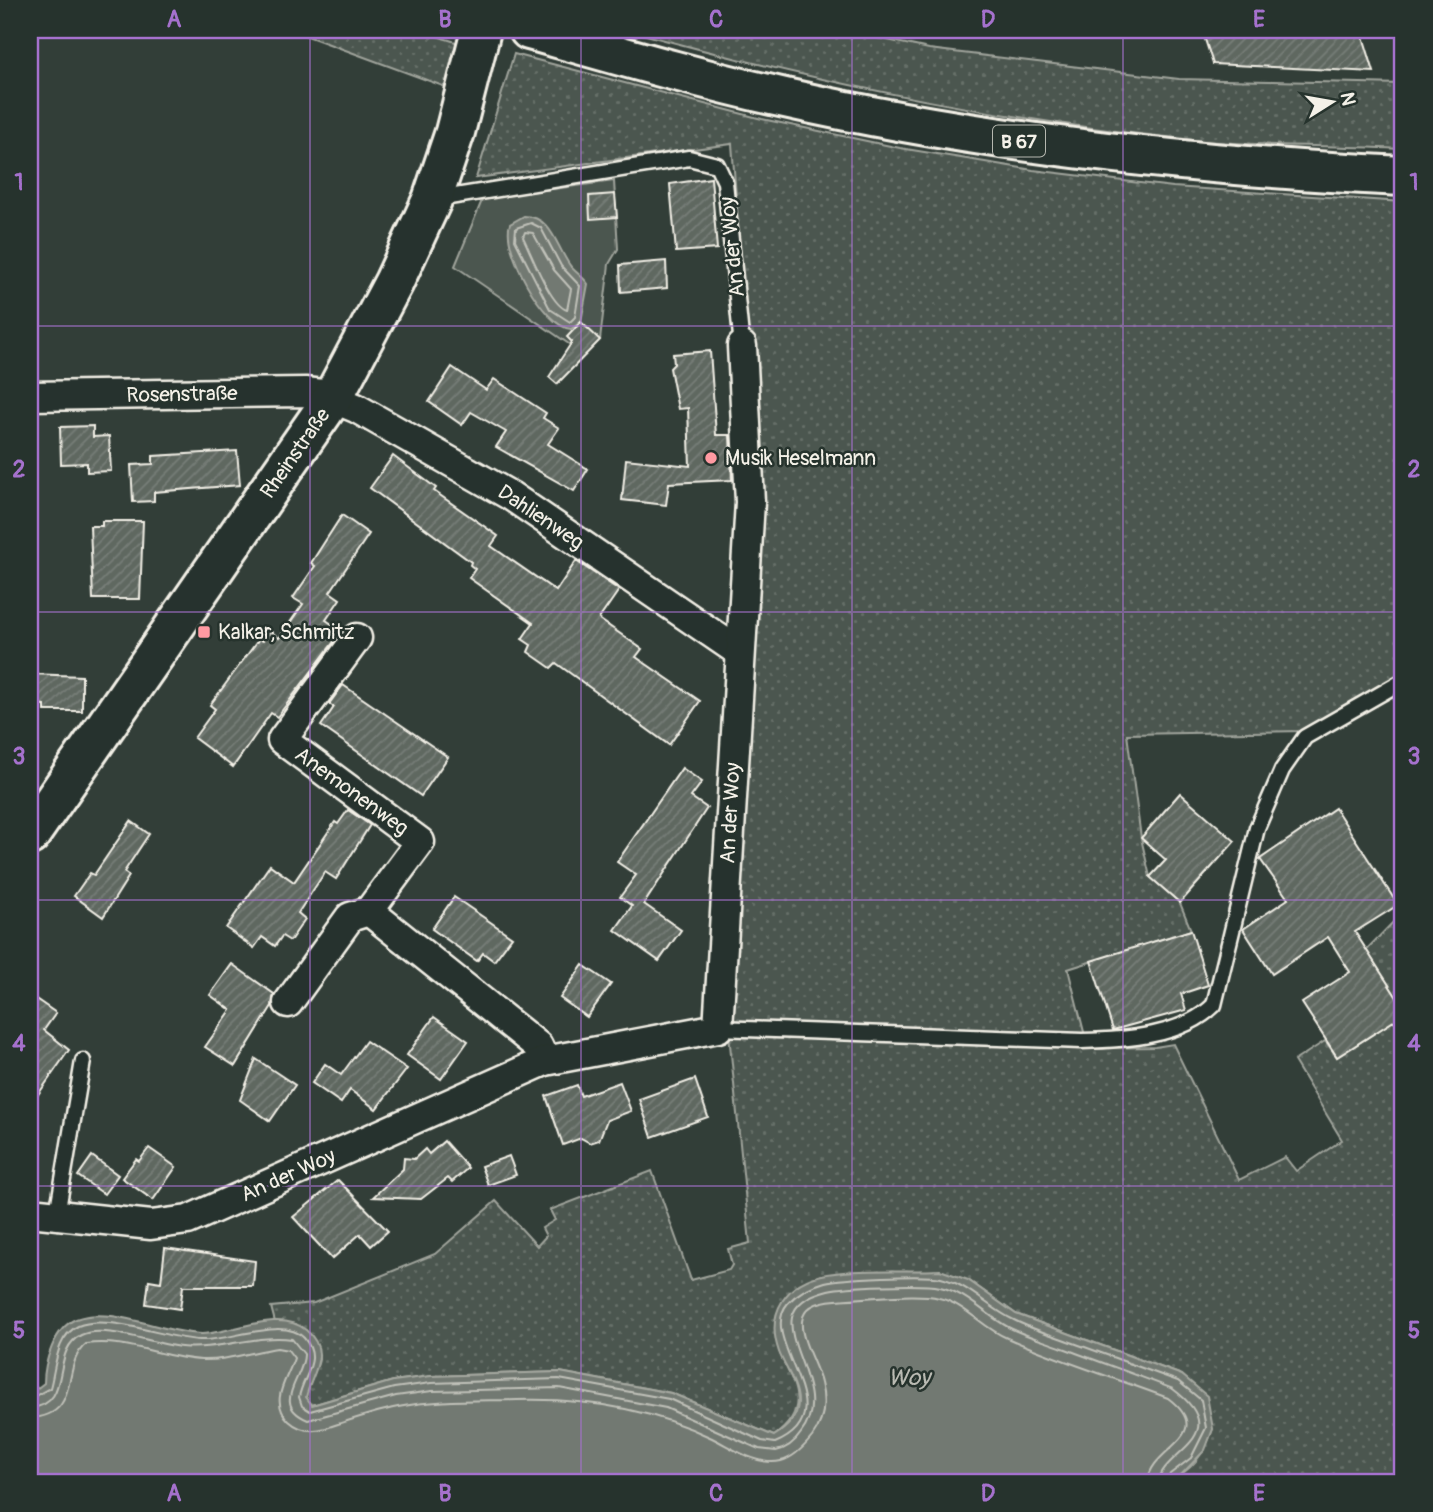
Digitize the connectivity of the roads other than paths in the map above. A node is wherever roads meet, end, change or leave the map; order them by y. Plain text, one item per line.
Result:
1 (481, 30) edge
2 (529, 30) edge
3 (1403, 176) edge
4 (432, 200) junction
5 (742, 346) joint
6 (30, 396) edge
7 (332, 399) junction
8 (357, 638) dead end
9 (739, 652) junction
10 (1403, 681) edge
11 (30, 835) edge
12 (369, 911) junction
13 (288, 1003) dead end
14 (718, 1028) junction
15 (83, 1061) dead end
16 (545, 1061) junction
17 (43, 1214) edge

1 - 4 main road, Rheinstraße
2 - 3 main road, B 67
4 - 5 lane, An der Woy
4 - 7 main road, Rheinstraße
5 - 9 street, An der Woy
6 - 7 street, Rosenstraße
7 - 9 street, Dahlienweg
7 - 11 main road, Rheinstraße
8 - 12 street, Anemonenweg
9 - 14 street, An der Woy
10 - 14 lane
12 - 13 street, Anemonenweg
12 - 16 street
14 - 16 street, An der Woy
15 - 17 lane
16 - 17 street, An der Woy

